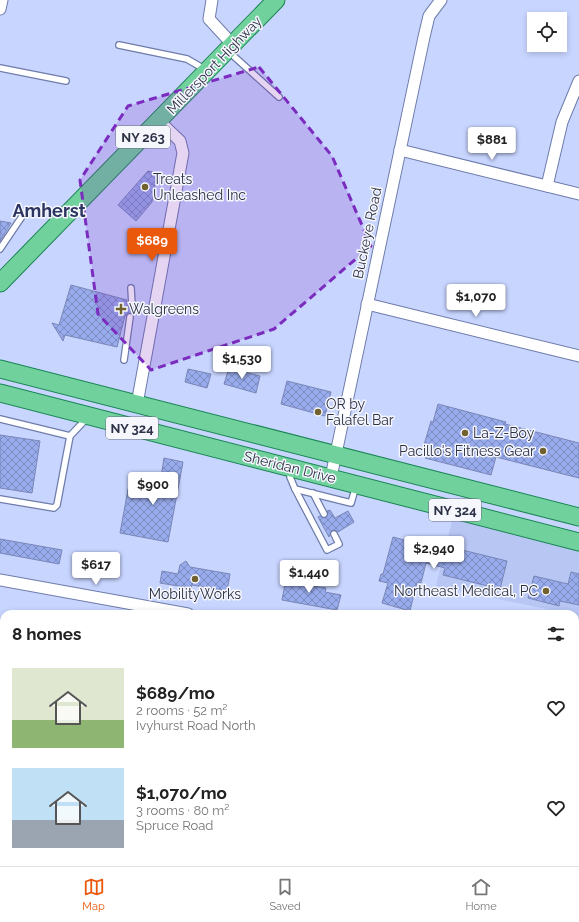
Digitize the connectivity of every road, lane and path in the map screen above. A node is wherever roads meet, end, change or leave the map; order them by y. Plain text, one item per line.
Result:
1 (2, 0) edge
2 (212, 0) edge
3 (276, 0) edge
4 (441, 0) edge
5 (0, 9) edge
6 (119, 46) dead end
7 (230, 48) junction
8 (0, 68) edge
9 (208, 71) junction
10 (66, 81) dead end
11 (579, 81) edge
12 (279, 98) dead end
13 (159, 121) junction
14 (400, 150) junction
15 (547, 186) junction
16 (579, 194) edge
17 (23, 215) dead end
18 (0, 249) edge
19 (1, 279) edge
20 (131, 288) dead end
21 (367, 304) junction
22 (132, 305) dead end
23 (130, 317) dead end
24 (579, 356) edge
25 (124, 360) dead end
26 (0, 369) edge
27 (0, 393) edge
28 (137, 404) junction
29 (88, 416) junction
30 (0, 419) edge
31 (70, 436) junction
32 (335, 454) junction
33 (290, 467) junction
34 (331, 477) junction
35 (356, 484) junction
36 (295, 489) junction
37 (313, 493) junction
38 (0, 499) edge
39 (324, 514) dead end
40 (579, 517) edge
41 (334, 534) dead end
42 (579, 542) edge
43 (0, 580) edge
44 (166, 610) edge

1 - 5 street
2 - 7 street
3 - 7 main road, Millersport Highway / NY 263
4 - 14 street, Buckeye Road
6 - 9 lane
7 - 9 main road, Millersport Highway / NY 263
7 - 12 lane
8 - 10 lane
9 - 13 main road, Millersport Highway / NY 263
11 - 15 street
13 - 19 main road, Millersport Highway / NY 263
13 - 28 street
14 - 15 street
14 - 21 street, Buckeye Road
15 - 16 street
17 - 18 lane
20 - 22 lane
21 - 24 street
21 - 32 street, Buckeye Road
23 - 25 lane
26 - 28 main road, Sheridan Drive / NY 324
27 - 29 main road, Sheridan Drive / NY 324
28 - 32 main road, Sheridan Drive / NY 324
29 - 31 lane
29 - 33 main road, Sheridan Drive / NY 324
30 - 31 lane
31 - 38 lane
32 - 34 street, Buckeye Road
32 - 40 main road, Sheridan Drive / NY 324
33 - 34 main road, Sheridan Drive / NY 324
33 - 36 lane
34 - 35 main road, Sheridan Drive / NY 324
35 - 37 lane
35 - 42 main road, Sheridan Drive / NY 324
36 - 37 lane
36 - 41 lane
37 - 39 lane
43 - 44 street

